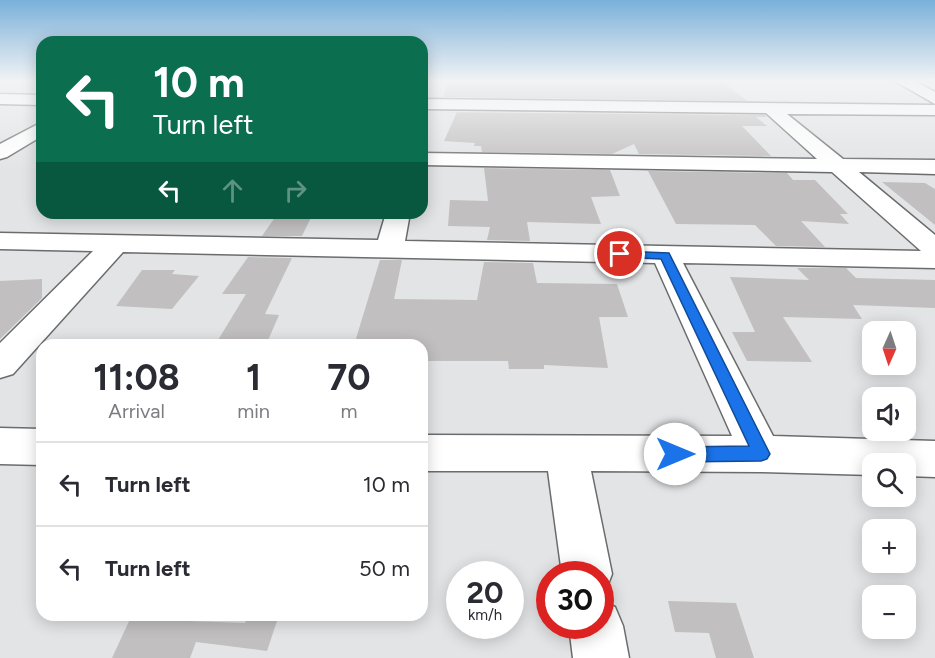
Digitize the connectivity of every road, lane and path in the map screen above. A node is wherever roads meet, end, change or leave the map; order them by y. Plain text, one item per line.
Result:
1 (773, 111) edge
2 (36, 132) edge
3 (0, 153) edge
4 (36, 154) edge
5 (428, 159) edge
6 (838, 165) junction
7 (935, 167) edge
8 (397, 219) edge
9 (0, 241) edge
10 (116, 243) junction
11 (390, 248) junction
12 (935, 249) edge
13 (665, 255) junction
14 (935, 260) edge
15 (0, 365) edge
16 (0, 446) edge
17 (36, 447) edge
18 (428, 453) edge
19 (761, 454) junction
20 (567, 455) junction
21 (935, 459) edge
22 (585, 561) edge
23 (598, 639) edge
24 (601, 658) edge

1 - 6 street
2 - 3 street
3 - 4 street
5 - 6 street
6 - 7 street
6 - 12 street
8 - 11 street
9 - 10 street
10 - 11 street
10 - 15 street
11 - 13 street
13 - 14 street
13 - 19 street
16 - 17 street
18 - 20 street
19 - 20 street
19 - 21 street
20 - 22 street
23 - 24 street

